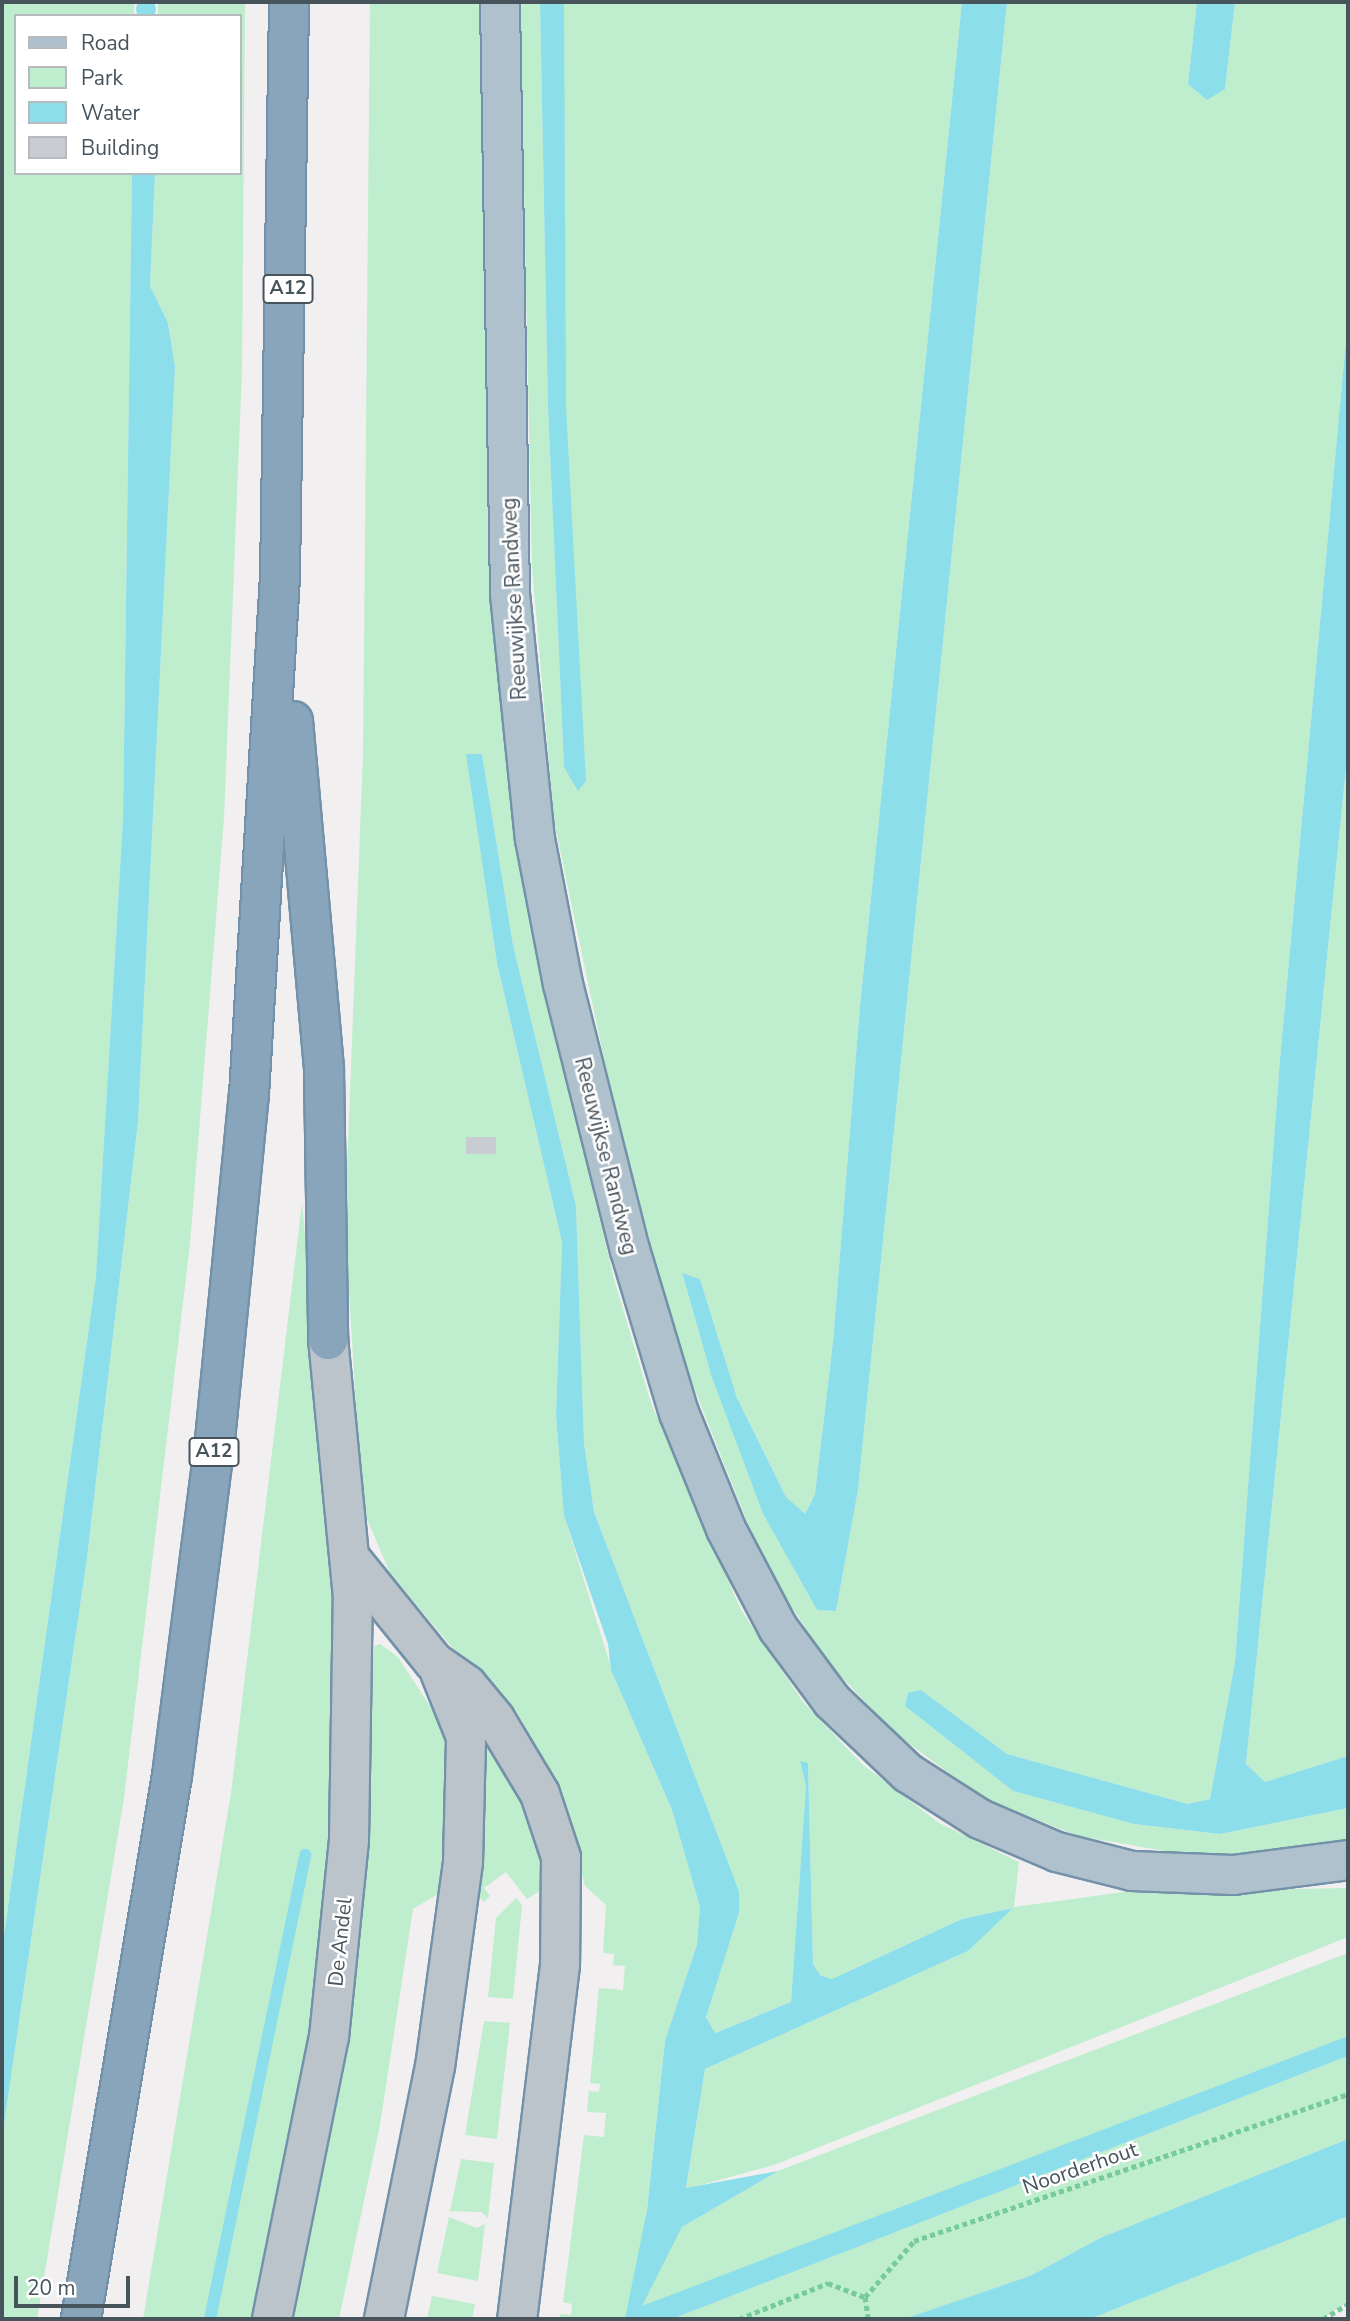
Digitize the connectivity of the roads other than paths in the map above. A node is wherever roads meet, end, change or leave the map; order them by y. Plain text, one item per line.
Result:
1 (289, 2) edge
2 (500, 2) edge
3 (280, 576) junction
4 (328, 1339) joint
5 (350, 1558) junction
6 (430, 1657) junction
7 (1348, 1860) edge
8 (81, 2319) edge
9 (272, 2319) edge
10 (384, 2319) edge
11 (517, 2319) edge

1 - 3 highway, A12
2 - 7 main road, Reeuwijkse Randweg
3 - 4 highway, A12
3 - 8 highway, A12
4 - 5 lane, De Andel / A12
5 - 6 lane
5 - 9 lane, De Andel / A12
6 - 10 lane
6 - 11 lane

